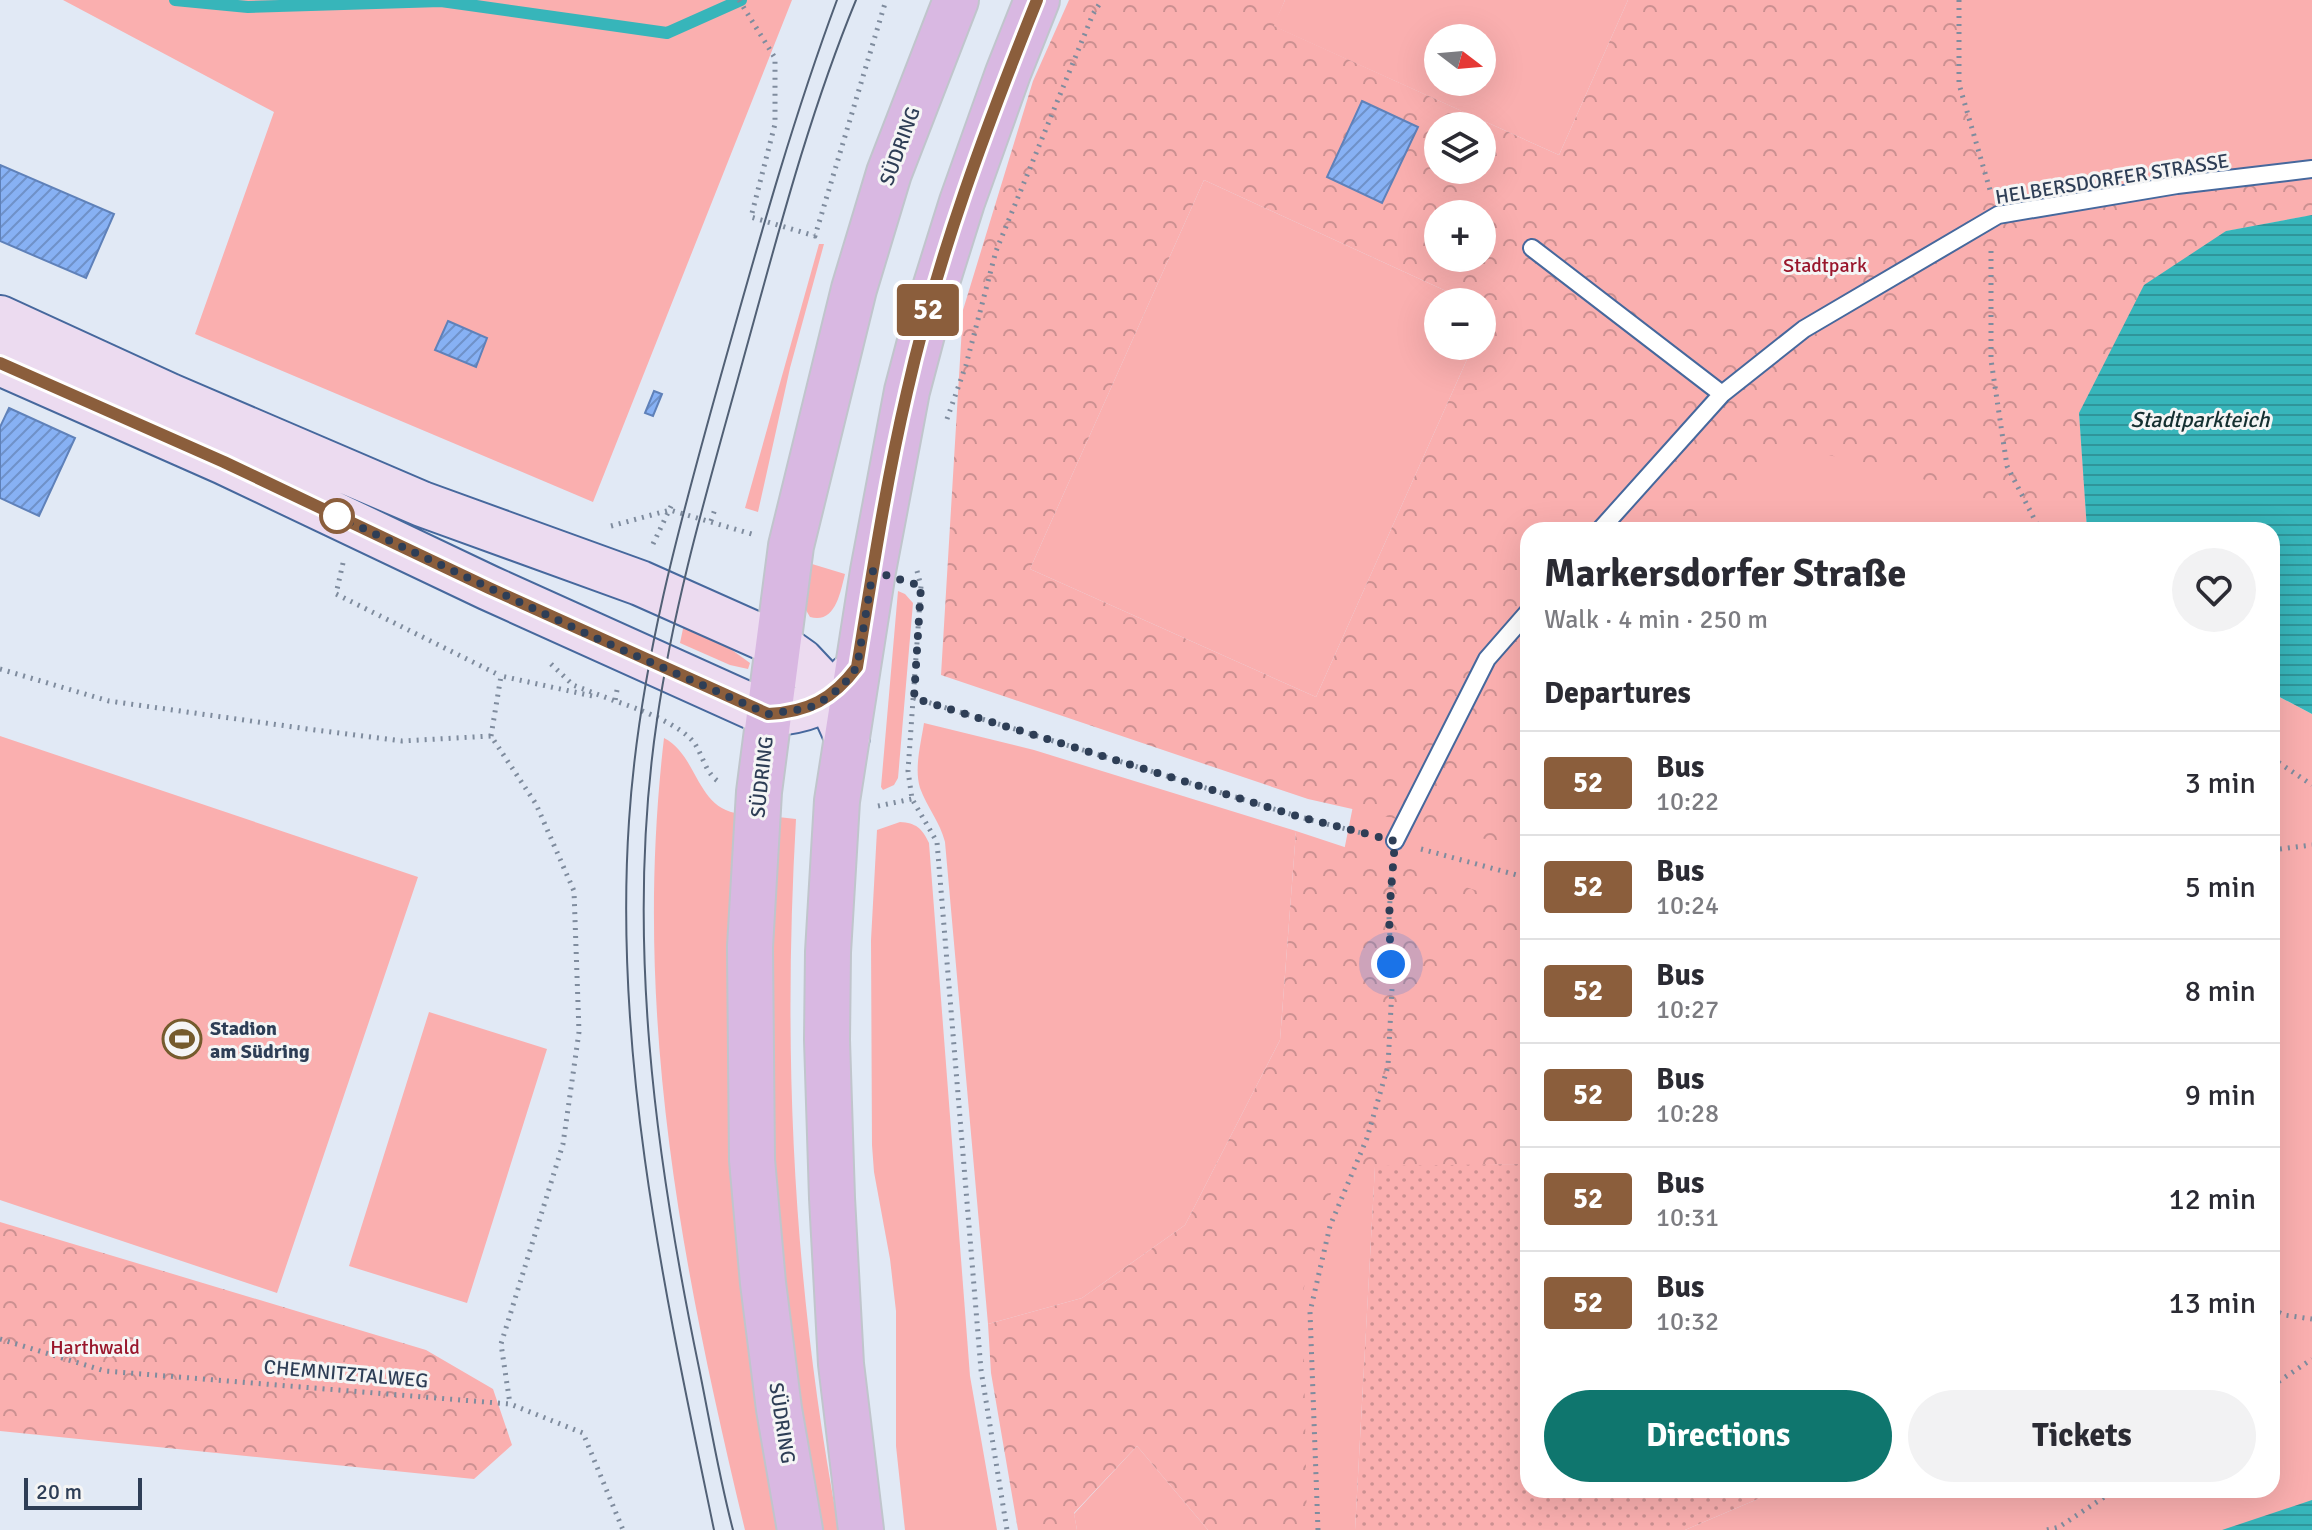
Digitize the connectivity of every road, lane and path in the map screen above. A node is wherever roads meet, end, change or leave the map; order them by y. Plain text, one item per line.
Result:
1 (739, 0) edge
2 (886, 0) edge
3 (956, 0) edge
4 (1037, 0) edge
5 (1102, 0) edge
6 (1959, 0) edge
7 (2312, 169) edge
8 (1998, 215) junction
9 (1532, 248) dead end
10 (0, 318) edge
11 (0, 363) edge
12 (1722, 394) junction
13 (945, 425) dead end
14 (673, 502) dead end
15 (715, 509) dead end
16 (670, 510) junction
17 (711, 521) junction
18 (1607, 522) edge
19 (2036, 522) edge
20 (351, 523) junction
21 (600, 529) dead end
22 (791, 546) junction
23 (915, 560) dead end
24 (873, 571) junction
25 (921, 586) junction
26 (1520, 621) edge
27 (777, 644) junction
28 (0, 669) edge
29 (501, 676) junction
30 (843, 682) junction
31 (914, 698) junction
32 (615, 701) dead end
33 (768, 714) junction
34 (491, 736) junction
35 (2280, 763) edge
36 (2312, 785) edge
37 (1395, 841) junction
38 (2312, 845) edge
39 (2280, 849) edge
40 (1520, 876) edge
41 (2280, 1313) edge
42 (2312, 1319) edge
43 (0, 1339) edge
44 (2312, 1359) edge
45 (2280, 1381) edge
46 (510, 1404) junction
47 (2103, 1498) edge
48 (623, 1530) edge
49 (800, 1530) edge
50 (861, 1530) edge
51 (1007, 1530) edge
52 (1318, 1530) edge
53 (2047, 1530) edge

1 - 2 path
3 - 22 main road, SÜDRING
4 - 24 main road
5 - 13 path
6 - 8 path
7 - 8 lane, HELBERSDORFER STRASSE
8 - 12 lane, HELBERSDORFER STRASSE
8 - 19 path
9 - 12 lane
10 - 27 main road
11 - 20 main road
12 - 18 lane, HELBERSDORFER STRASSE
14 - 16 path
15 - 17 path
16 - 17 path
16 - 21 path
17 - 22 path
20 - 29 path
20 - 33 main road
22 - 27 main road, SÜDRING
23 - 25 path
24 - 25 path
24 - 30 main road
25 - 31 path
26 - 37 lane
27 - 30 main road
27 - 33 main road, SÜDRING
28 - 34 path
29 - 32 path
29 - 34 path
30 - 33 main road
30 - 50 main road
31 - 37 path
31 - 51 path
33 - 49 main road, SÜDRING
34 - 46 path
35 - 36 path
37 - 40 path
37 - 52 path
38 - 39 path
41 - 42 path
43 - 46 path, CHEMNITZTALWEG
44 - 45 path
46 - 48 path, CHEMNITZTALWEG
47 - 53 path

